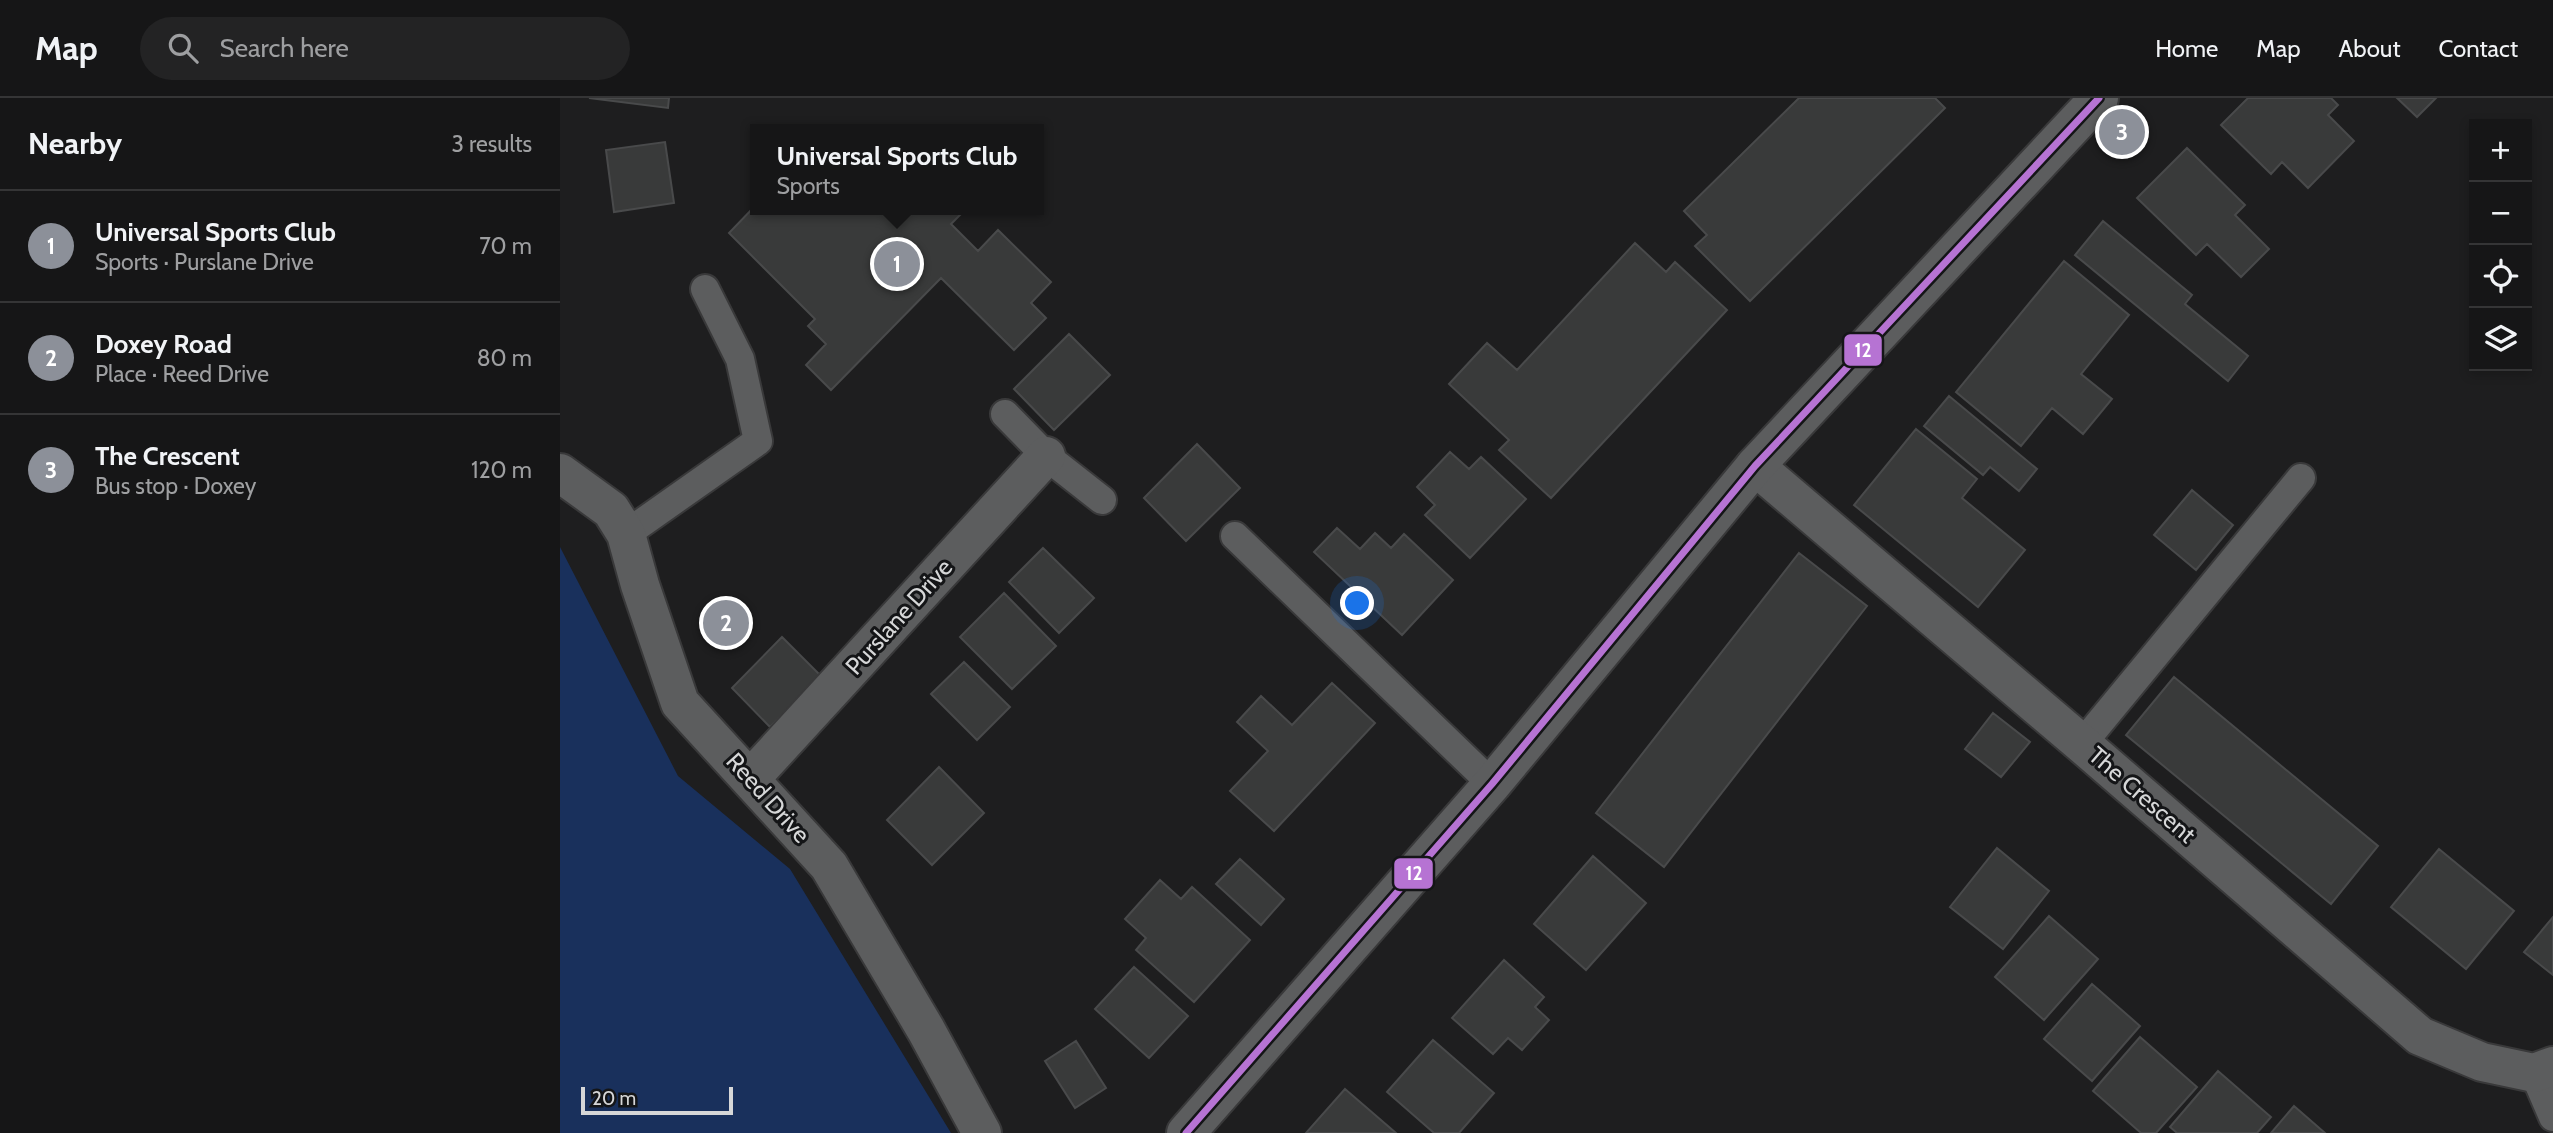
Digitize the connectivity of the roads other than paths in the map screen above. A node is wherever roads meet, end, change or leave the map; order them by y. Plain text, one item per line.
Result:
1 (2099, 98) edge
2 (705, 289) dead end
3 (1005, 414) dead end
4 (1046, 456) junction
5 (1755, 466) junction
6 (560, 473) edge
7 (2301, 478) dead end
8 (1102, 500) dead end
9 (626, 534) junction
10 (1236, 536) dead end
11 (2082, 744) junction
12 (751, 778) junction
13 (1492, 784) junction
14 (2543, 1070) edge
15 (2553, 1117) edge
16 (982, 1133) edge
17 (1186, 1133) edge

1 - 5 street
2 - 9 lane
3 - 4 lane
4 - 8 lane
4 - 12 street, Purslane Drive
5 - 11 street, The Crescent
5 - 13 street
6 - 9 street, Reed Drive
7 - 11 lane
9 - 12 street, Reed Drive
10 - 13 lane
11 - 14 street, The Crescent
12 - 16 street, Reed Drive
13 - 17 street
14 - 15 lane

